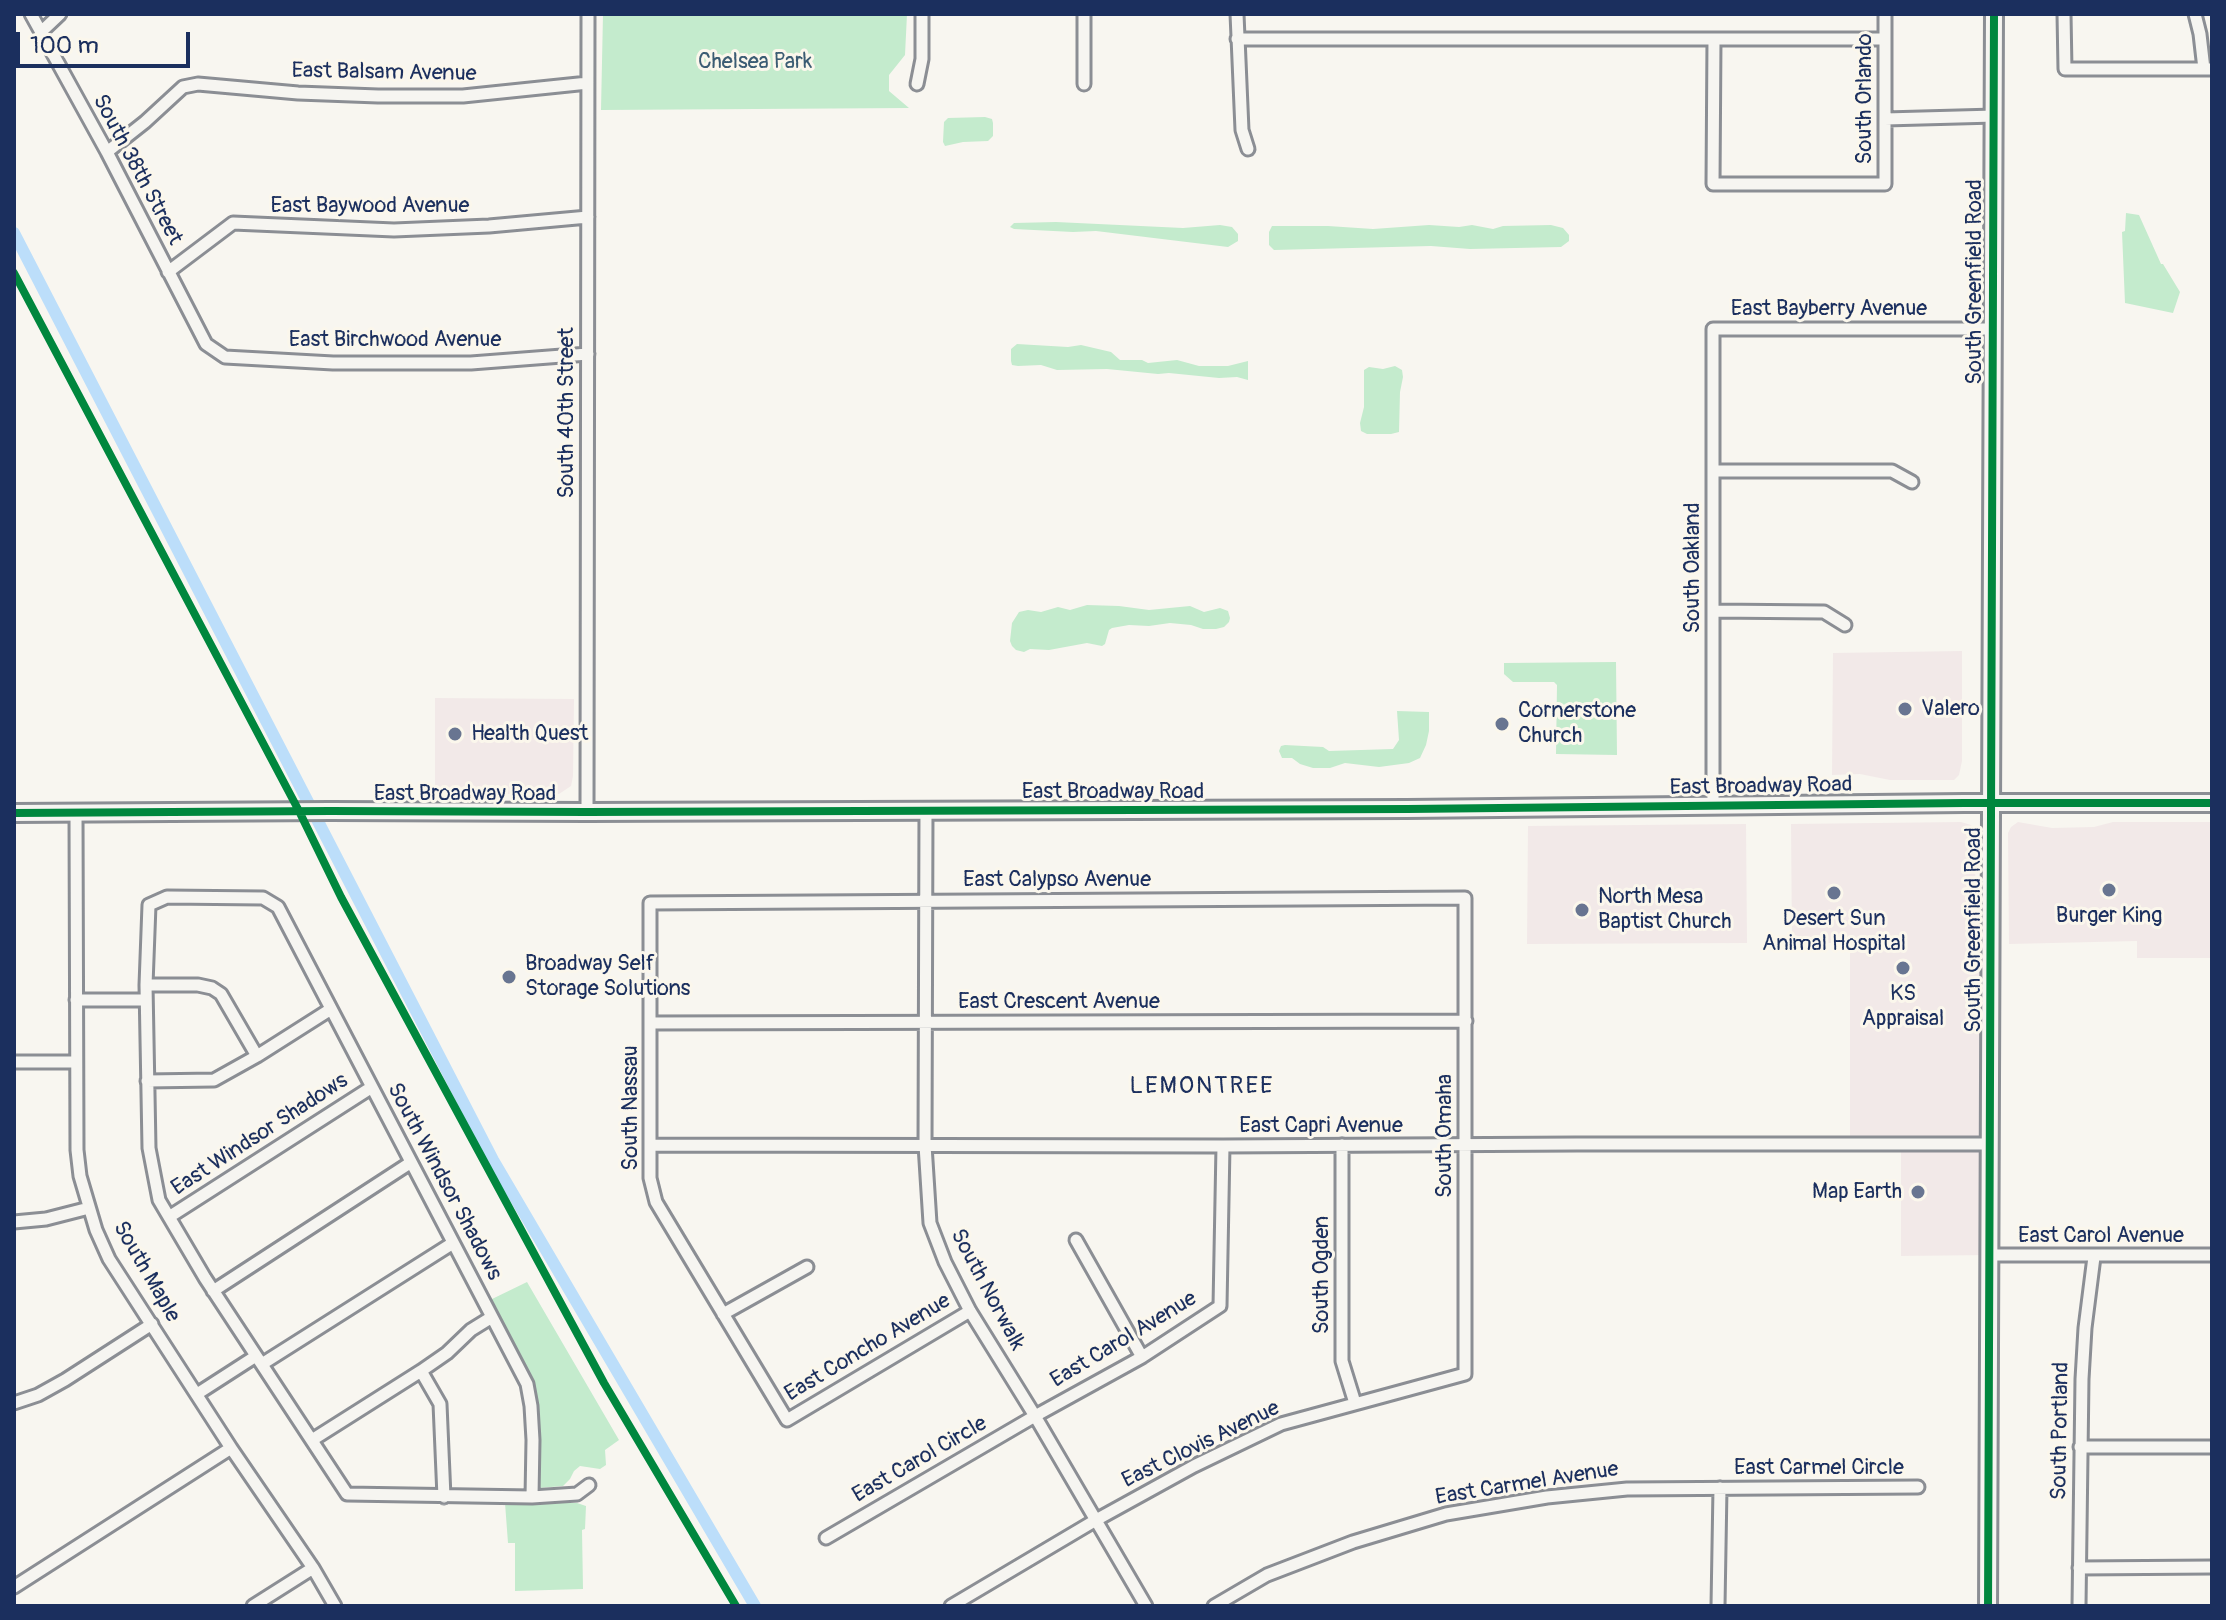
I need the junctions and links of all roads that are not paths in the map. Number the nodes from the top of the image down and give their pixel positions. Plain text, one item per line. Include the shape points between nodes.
1 (31, 14) edge
2 (60, 14) edge
3 (588, 14) edge
4 (922, 14) edge
5 (1084, 14) edge
6 (1237, 14) edge
7 (1885, 14) edge
8 (1994, 14) edge
9 (2064, 14) edge
10 (2195, 14) edge
11 (41, 32) junction
12 (1237, 39) junction
13 (1714, 39) junction
14 (1885, 39) junction
15 (2208, 69) edge
16 (588, 83) junction
17 (917, 84) dead end
18 (1084, 84) dead end
19 (1995, 116) junction
20 (1885, 119) junction
21 (1248, 149) dead end
22 (107, 152) junction
23 (588, 217) junction
24 (168, 272) junction
25 (1713, 329) joint
26 (1993, 329) junction
27 (206, 344) joint
28 (588, 354) junction
29 (1713, 471) junction
30 (1912, 482) dead end
31 (1713, 611) junction
32 (1845, 625) dead end
33 (1992, 803) junction
34 (2212, 803) edge
35 (1713, 806) junction
36 (926, 810) junction
37 (587, 812) junction
38 (14, 813) edge
39 (76, 813) junction
40 (1465, 898) joint
41 (926, 901) junction
42 (650, 903) joint
43 (146, 985) junction
44 (76, 1000) junction
45 (146, 1000) junction
46 (331, 1009) junction
47 (1466, 1021) junction
48 (651, 1023) junction
49 (925, 1023) junction
50 (257, 1056) junction
51 (14, 1062) edge
52 (76, 1062) junction
53 (147, 1081) junction
54 (372, 1087) junction
55 (1991, 1144) junction
56 (651, 1145) junction
57 (925, 1145) junction
58 (1342, 1145) junction
59 (1465, 1145) junction
60 (1223, 1146) junction
61 (410, 1163) junction
62 (89, 1208) junction
63 (169, 1217) junction
64 (14, 1222) edge
65 (1076, 1240) dead end
66 (453, 1243) junction
67 (1989, 1255) junction
68 (2212, 1255) edge
69 (2094, 1257) junction
70 (807, 1267) dead end
71 (213, 1291) junction
72 (970, 1311) junction
73 (723, 1314) junction
74 (492, 1317) junction
75 (152, 1324) junction
76 (1142, 1357) junction
77 (259, 1360) junction
78 (421, 1371) junction
79 (1465, 1374) joint
80 (197, 1394) junction
81 (14, 1403) edge
82 (1355, 1403) junction
83 (1035, 1416) junction
84 (787, 1420) joint
85 (312, 1440) junction
86 (2080, 1447) junction
87 (2212, 1447) edge
88 (231, 1448) junction
89 (589, 1485) dead end
90 (1918, 1487) dead end
91 (1720, 1488) junction
92 (444, 1497) junction
93 (532, 1497) junction
94 (1096, 1520) junction
95 (826, 1538) dead end
96 (2212, 1567) edge
97 (313, 1568) junction
98 (2079, 1568) junction
99 (14, 1587) edge
100 (253, 1606) edge
101 (335, 1606) edge
102 (951, 1606) edge
103 (1146, 1606) edge
104 (1214, 1606) edge
105 (1718, 1606) edge
106 (1988, 1606) edge
107 (2079, 1606) edge

1 - 11 street, South 38th Street
2 - 11 street
3 - 16 street, South 40th Street
4 - 17 street
5 - 18 street
6 - 12 street
7 - 14 street, South Orlando
8 - 19 main road, South Greenfield Road
9 - 15 street via 2065,69
10 - 15 street
11 - 22 street, South 38th Street
12 - 13 street
12 - 21 street via 1242,130
13 - 14 street
13 - 20 street, South Orlando via 1713,184 1885,184
14 - 20 street, South Orlando
16 - 22 street, East Balsam Avenue via 463,96 311,94 198,84 183,87
16 - 23 street, South 40th Street
19 - 20 street
19 - 26 main road, South Greenfield Road
22 - 24 street, South 38th Street
23 - 24 street, East Baywood Avenue via 394,230 233,223
23 - 28 street, South 40th Street
24 - 27 street, South 38th Street
25 - 26 street, East Bayberry Avenue
25 - 29 street, South Oakland
26 - 33 main road, South Greenfield Road
27 - 28 street, East Birchwood Avenue via 225,357 333,363 471,363
28 - 37 street, South 40th Street
29 - 30 street via 1892,471
29 - 31 street, South Oakland
31 - 32 street via 1824,612
31 - 35 street, South Oakland
33 - 34 main road, East Broadway Road
33 - 35 main road, East Broadway Road
33 - 55 main road, South Greenfield Road
35 - 36 main road, East Broadway Road
36 - 37 main road, East Broadway Road
36 - 41 street, South Norwalk
37 - 39 main road, East Broadway Road
38 - 39 main road, East Broadway Road
39 - 44 street, South Maple
40 - 41 street, East Calypso Avenue
40 - 47 street, South Omaha
41 - 42 street, East Calypso Avenue
41 - 49 street, South Norwalk
42 - 48 street, South Nassau
43 - 45 street
43 - 46 street, South Windsor Shadows via 149,905 167,897 263,898 278,907
43 - 50 street via 212,988 221,994
44 - 45 street
44 - 52 street, South Maple
45 - 53 street
46 - 50 street
46 - 54 street, South Windsor Shadows
47 - 49 street, East Crescent Avenue
47 - 59 street, South Omaha
48 - 49 street, East Crescent Avenue
48 - 56 street, South Nassau
49 - 57 street, South Norwalk
50 - 53 street via 214,1080
51 - 52 street
52 - 62 street, South Maple via 77,1150
53 - 63 street via 149,1148 159,1200
54 - 61 street, South Windsor Shadows
54 - 63 street, East Windsor Shadows
55 - 59 street, East Capri Avenue
55 - 67 main road, South Greenfield Road
56 - 57 street, East Capri Avenue
56 - 73 street, South Nassau via 656,1202
57 - 60 street, East Capri Avenue
57 - 72 street, South Norwalk via 930,1223
58 - 59 street, East Capri Avenue
58 - 60 street, East Capri Avenue
58 - 82 street, South Ogden via 1342,1361
59 - 79 street, South Omaha
60 - 76 street, East Carol Avenue via 1220,1306
61 - 66 street, South Windsor Shadows
61 - 71 street
62 - 64 street
62 - 75 street, South Maple via 109,1259
63 - 71 street
65 - 76 street
66 - 74 street, South Windsor Shadows
66 - 77 street
67 - 69 street, East Carol Avenue
67 - 106 main road, South Greenfield Road
68 - 69 street, East Carol Avenue
69 - 86 street, South Portland
70 - 73 street
71 - 77 street
72 - 83 street, South Norwalk
72 - 84 street, East Concho Avenue
73 - 84 street, South Nassau
74 - 78 street
74 - 93 street, South Windsor Shadows via 527,1384
75 - 80 street, South Maple
75 - 81 street via 65,1380
76 - 83 street, East Carol Avenue
77 - 80 street
77 - 85 street
78 - 85 street
78 - 92 street via 440,1404
79 - 82 street, East Clovis Avenue
80 - 88 street, South Maple
82 - 94 street, East Clovis Avenue via 1281,1424
83 - 94 street, South Norwalk
83 - 95 street, East Carol Circle
85 - 92 street via 347,1494
86 - 87 street
86 - 98 street, South Portland
88 - 97 street, South Maple
88 - 99 street
89 - 93 street via 577,1494
90 - 91 street, East Carmel Circle
91 - 104 street, East Carmel Avenue via 1627,1489 1446,1514 1267,1575
91 - 105 street
92 - 93 street
94 - 102 street, East Clovis Avenue
94 - 103 street, South Norwalk
96 - 98 street
97 - 100 street
97 - 101 street, South Maple
98 - 107 street, South Portland

